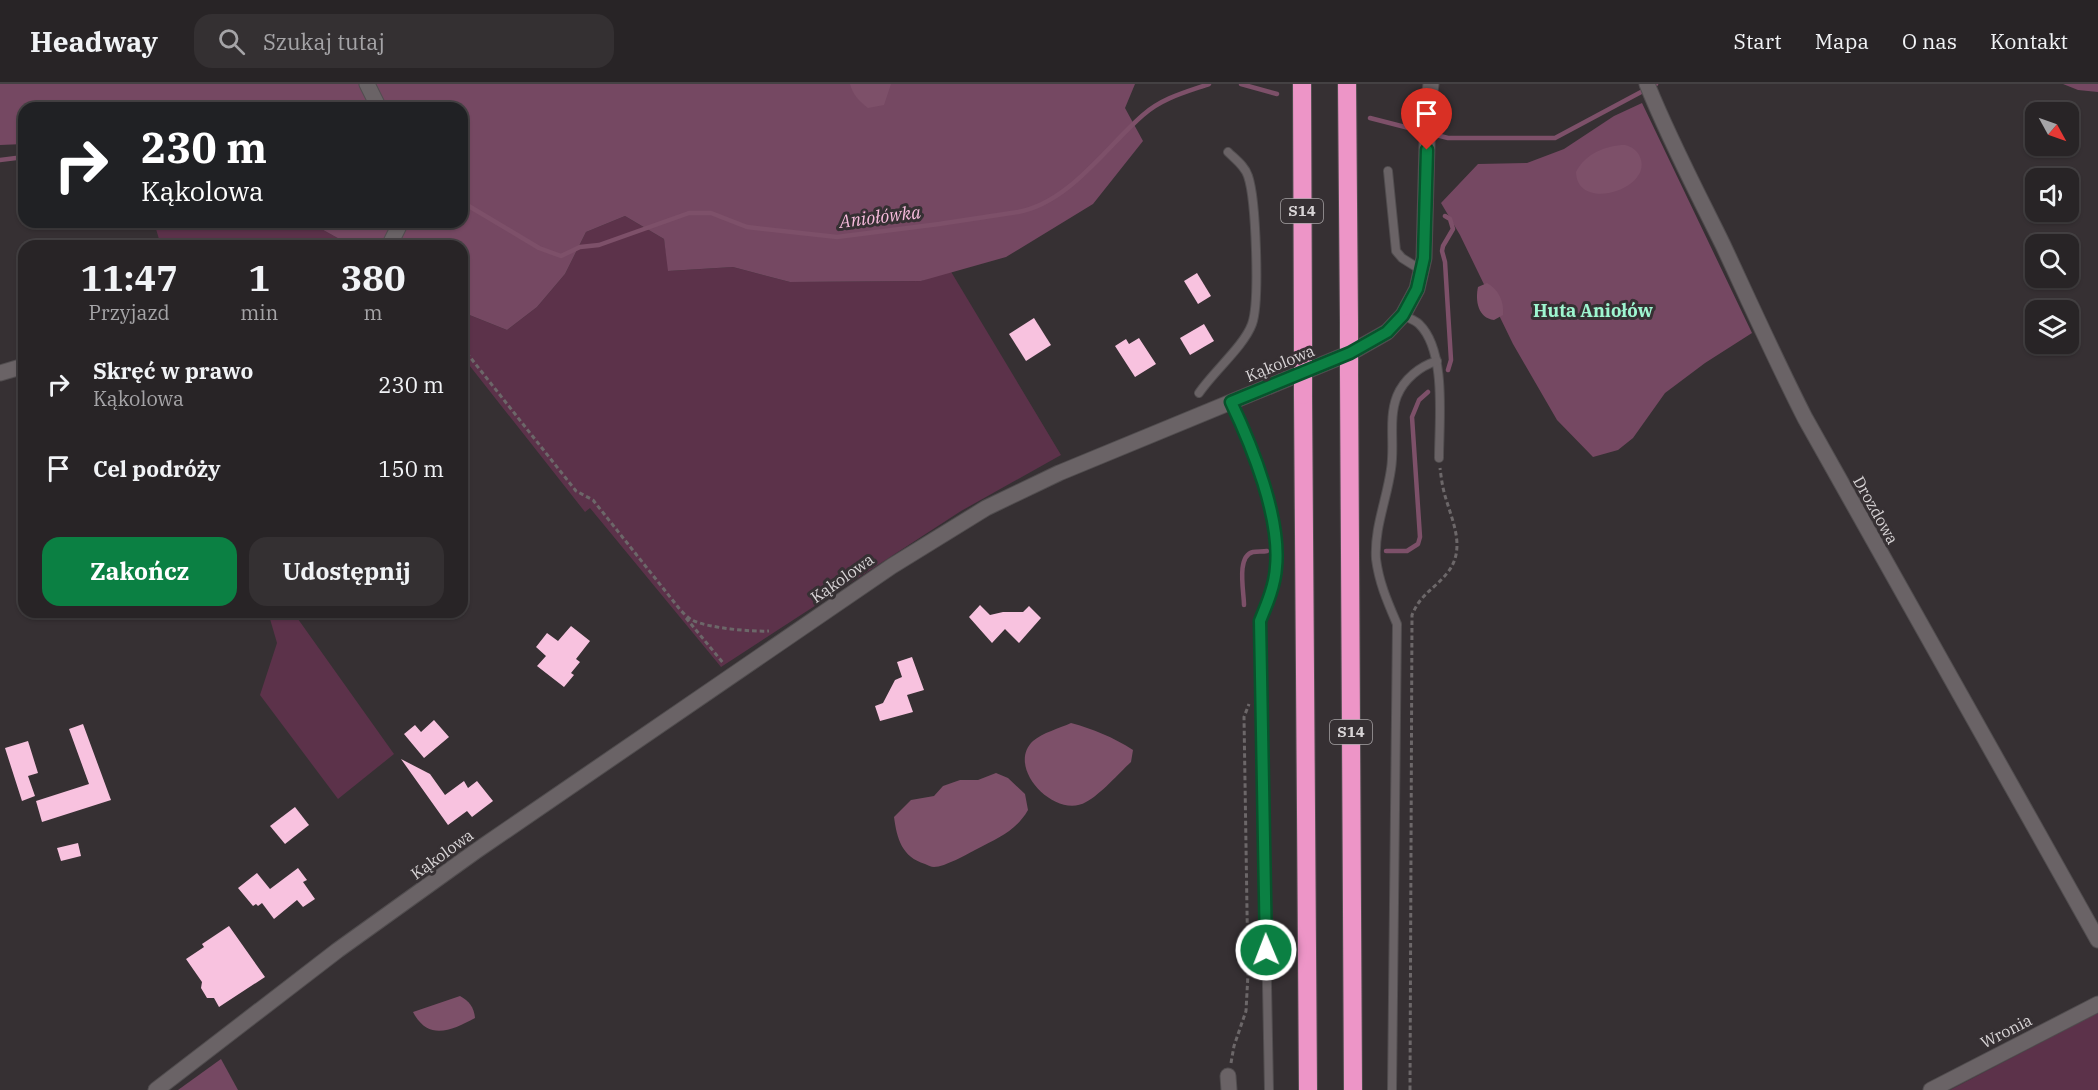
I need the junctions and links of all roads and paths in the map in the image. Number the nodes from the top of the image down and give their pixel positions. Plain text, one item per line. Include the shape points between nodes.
1 (367, 84) edge
2 (1302, 84) edge
3 (1347, 84) edge
4 (1431, 84) edge
5 (1648, 88) edge
6 (376, 102) edge
7 (1228, 152) dead end
8 (1389, 171) dead end
9 (1421, 270) junction
10 (1403, 315) junction
11 (468, 355) edge
12 (1437, 362) junction
13 (18, 368) edge
14 (0, 373) edge
15 (1199, 393) dead end
16 (1231, 402) junction
17 (1439, 458) joint
18 (678, 607) junction
19 (801, 628) junction
20 (733, 675) junction
21 (1261, 675) junction
22 (2098, 940) edge
23 (2098, 1004) edge
24 (1229, 1083) edge
25 (156, 1090) edge
26 (1269, 1090) edge
27 (1308, 1090) edge
28 (1353, 1090) edge
29 (1392, 1090) edge
30 (1410, 1090) edge
31 (1931, 1090) edge

1 - 6 street
2 - 27 highway, S14, bridge
3 - 28 highway, S14, bridge
4 - 9 street, Kąkolowa
5 - 22 street, Drozdowa via 1805,418
7 - 15 lane via 1249,177 1254,209 1256,306 1245,336
8 - 9 lane via 1396,251
9 - 10 street, Kąkolowa via 1417,289
10 - 12 lane via 1418,323 1429,337
10 - 16 street, Kąkolowa via 1387,332 1350,353
11 - 18 path via 576,491 593,500
12 - 17 lane
12 - 29 lane via 1424,365 1412,375 1397,396 1393,409 1392,468 1377,534 1376,558 1383,592 1397,624
13 - 14 street
16 - 19 street, Kąkolowa via 1059,472 986,508
16 - 21 lane via 1250,441 1275,540 1276,567 1260,621
17 - 30 path via 1458,544 1455,562 1418,600 1412,615
18 - 19 path via 690,619 713,626 749,631
18 - 20 path
19 - 20 street, Kąkolowa
20 - 25 street, Kąkolowa via 338,951
21 - 24 path via 1244,717 1248,974 1246,1011 1234,1046
21 - 26 lane
23 - 31 street, Wronia

